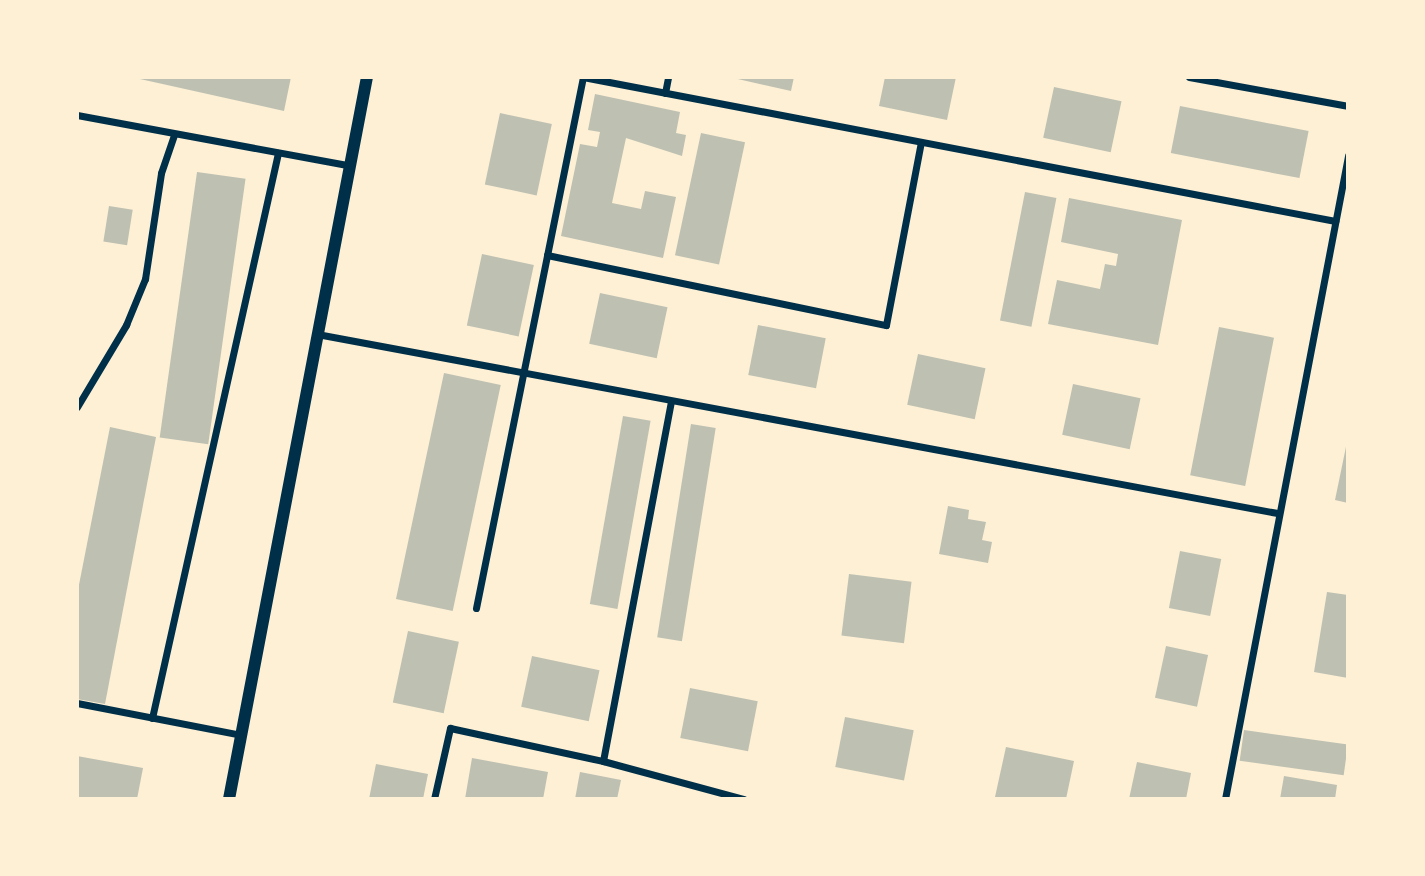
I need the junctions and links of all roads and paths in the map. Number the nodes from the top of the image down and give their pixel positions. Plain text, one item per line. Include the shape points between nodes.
1 (367, 77) edge
2 (668, 77) edge
3 (1189, 77) edge
4 (665, 93) junction
5 (1348, 106) edge
6 (77, 115) edge
7 (174, 135) junction
8 (920, 142) junction
9 (278, 153) junction
10 (1348, 156) edge
11 (348, 165) junction
12 (1335, 221) junction
13 (547, 255) junction
14 (317, 334) junction
15 (523, 376) junction
16 (671, 401) junction
17 (77, 407) edge
18 (1277, 513) junction
19 (476, 608) dead end
20 (77, 703) edge
21 (152, 718) junction
22 (241, 735) junction
23 (603, 761) junction
24 (229, 799) edge
25 (434, 799) edge
26 (744, 799) edge
27 (1225, 799) edge

1 - 11 street
2 - 4 street
3 - 5 street
4 - 8 street
4 - 13 street via 583,77
6 - 7 street
7 - 9 street
7 - 17 street via 161,173 145,279 126,325
8 - 12 street
8 - 13 street via 886,325
9 - 11 street
9 - 21 street
10 - 12 street
11 - 14 street
12 - 18 street
13 - 15 street
14 - 15 street
14 - 22 street
15 - 16 street
15 - 19 street
16 - 18 street
16 - 23 street
18 - 27 street
20 - 21 street
21 - 22 street
22 - 24 street
23 - 25 street via 450,728
23 - 26 street

